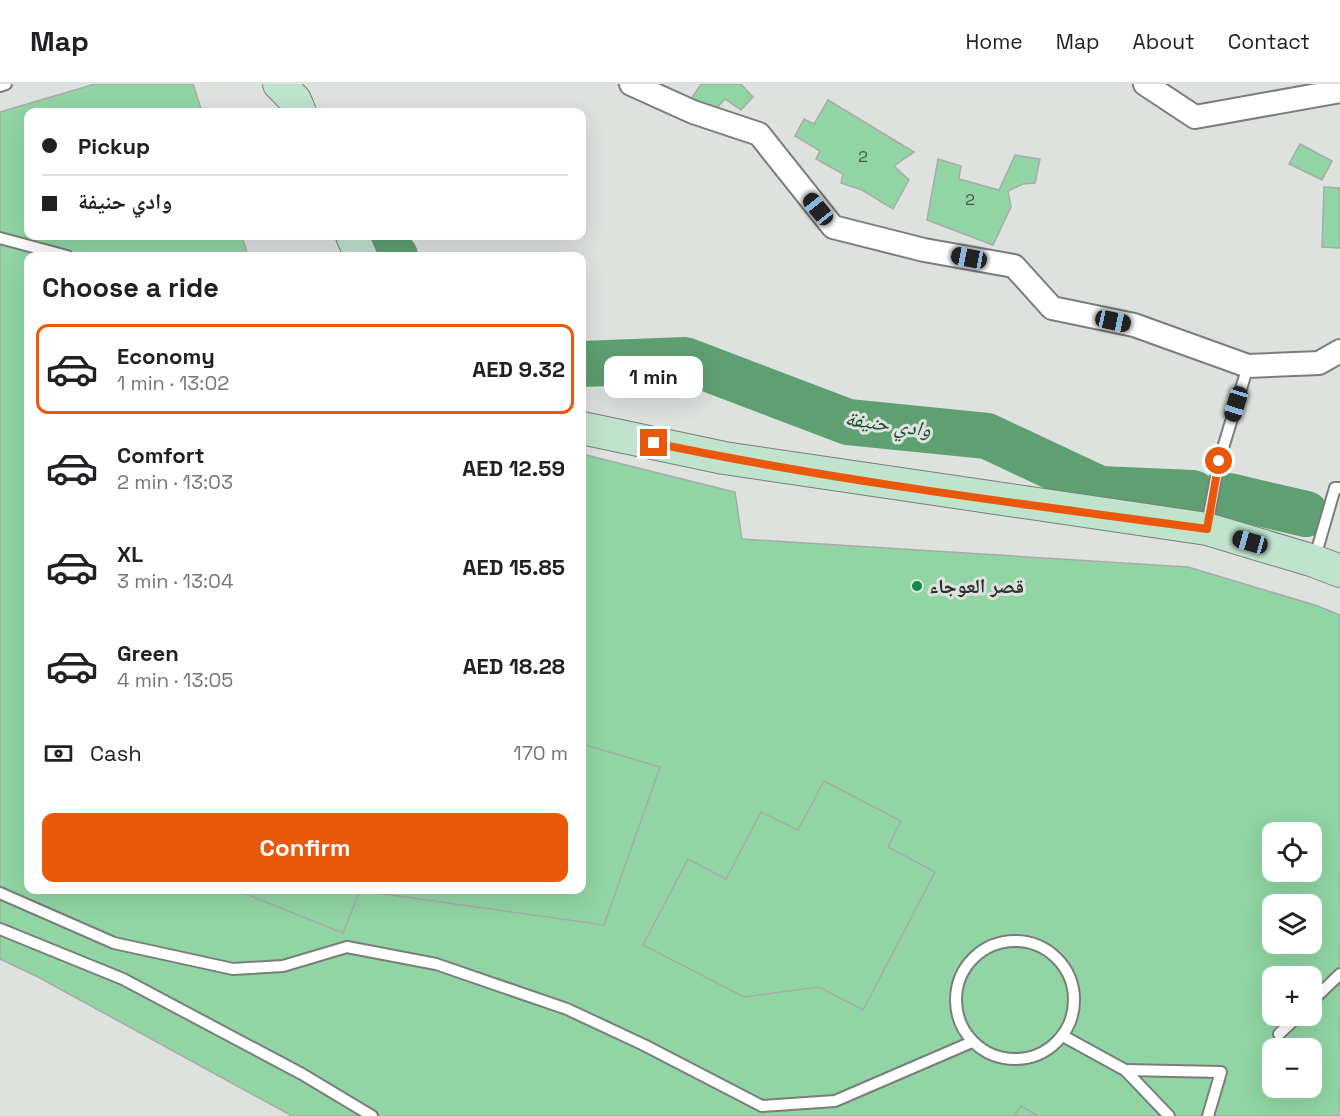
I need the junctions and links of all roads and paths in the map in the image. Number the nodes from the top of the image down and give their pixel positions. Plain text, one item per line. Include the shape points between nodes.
1 (6, 84) edge
2 (631, 84) edge
3 (1144, 84) edge
4 (0, 86) edge
5 (1340, 91) edge
6 (0, 238) edge
7 (52, 252) edge
8 (1340, 351) edge
9 (1248, 366) junction
10 (586, 429) edge
11 (1340, 488) edge
12 (1207, 529) junction
13 (1327, 566) edge
14 (0, 893) edge
15 (0, 929) edge
16 (1340, 974) edge
17 (1322, 991) edge
18 (1287, 1026) edge
19 (1279, 1034) dead end
20 (1063, 1036) junction
21 (972, 1042) junction
22 (1125, 1070) junction
23 (762, 1111) edge
24 (372, 1116) edge
25 (1169, 1116) edge
26 (1208, 1116) edge

1 - 4 lane
2 - 9 street via 693,112 759,134 833,227 1014,266 1052,308 1134,325
3 - 5 street via 1195,117
6 - 7 lane
8 - 9 street via 1319,363
9 - 12 lane via 1219,461
10 - 12 main road via 724,458
11 - 13 lane via 1335,488
12 - 13 main road
14 - 23 lane via 114,943 233,969 283,966 347,947 436,964 567,1009 644,1045
15 - 24 lane via 123,979 302,1074
16 - 17 lane
18 - 19 lane
20 - 21 lane via 1049,1050 1030,1058 1009,1059 989,1054
20 - 21 lane via 1072,1019 1075,999 1063,964 1049,951 1031,943 1011,941 976,955 957,988 961,1026
20 - 22 lane
21 - 23 lane via 835,1101
22 - 25 lane
22 - 26 lane via 1221,1072

